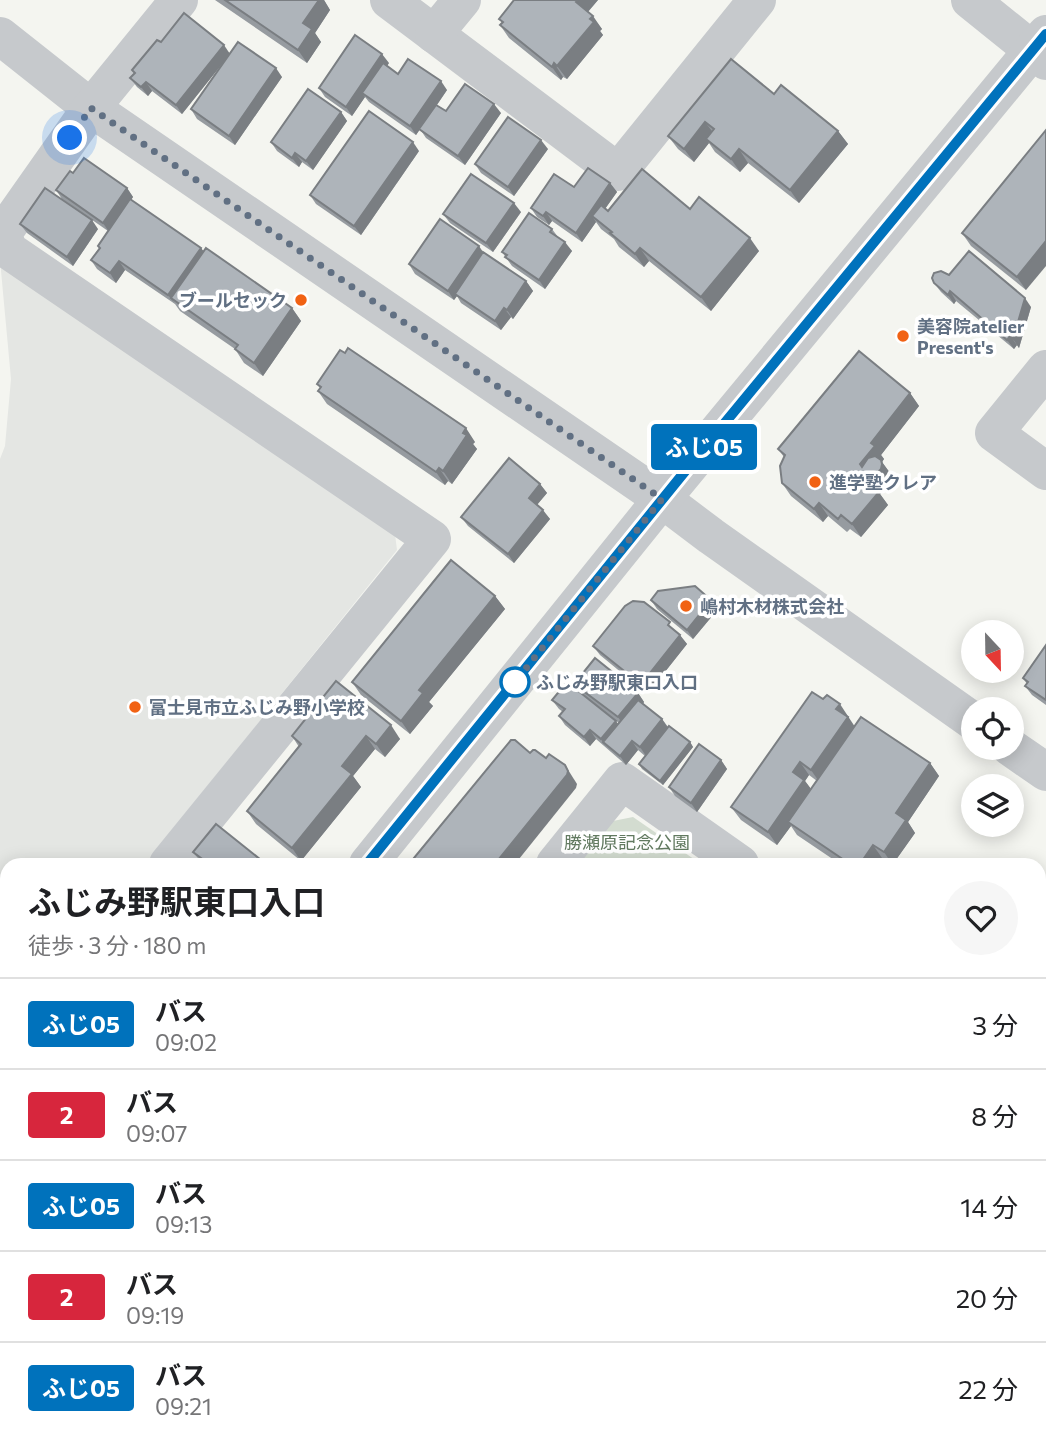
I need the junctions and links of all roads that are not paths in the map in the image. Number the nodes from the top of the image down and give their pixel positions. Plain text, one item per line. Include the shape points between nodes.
1 (179, 0) edge
2 (389, 0) edge
3 (462, 0) edge
4 (757, 0) edge
5 (970, 0) edge
6 (434, 34) junction
7 (1, 37) edge
8 (1042, 48) edge
9 (91, 108) junction
10 (1, 232) edge
11 (1046, 369) edge
12 (1046, 471) edge
13 (662, 499) junction
14 (961, 713) edge
15 (1024, 757) edge
16 (1046, 772) edge
17 (173, 858) edge
18 (373, 858) edge
19 (560, 858) edge
20 (731, 858) edge

1 - 9 street
2 - 6 street
3 - 6 street
4 - 6 street via 618,172
5 - 8 street
7 - 9 street
8 - 13 street
9 - 10 street
9 - 13 street
10 - 17 street via 8,250 432,539
11 - 12 street via 994,433
13 - 14 street
13 - 18 street
15 - 16 street
19 - 20 street via 622,781

